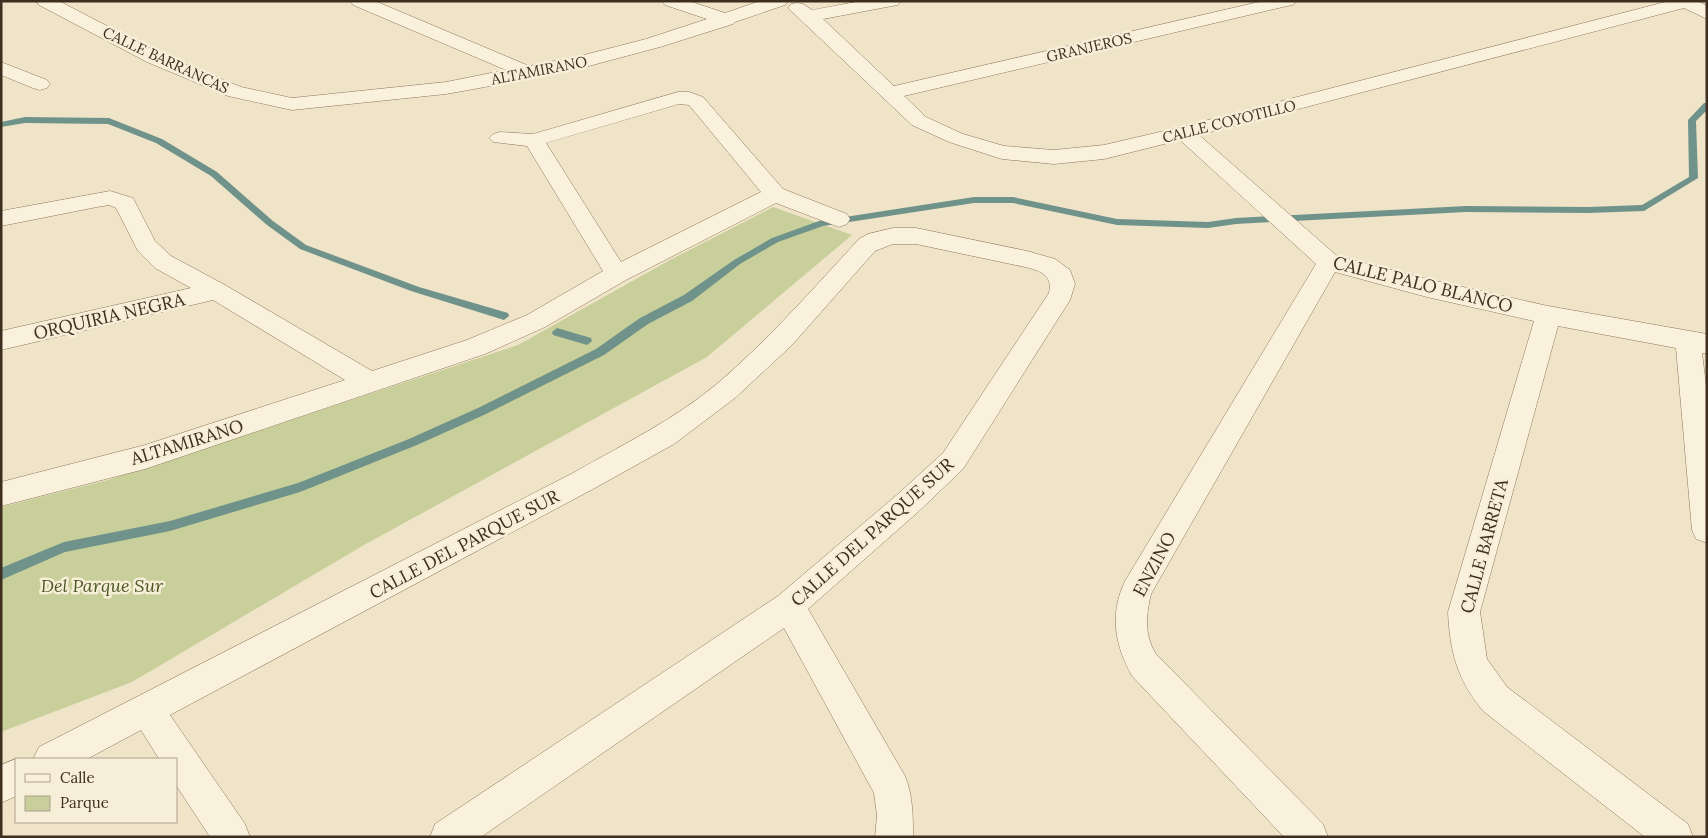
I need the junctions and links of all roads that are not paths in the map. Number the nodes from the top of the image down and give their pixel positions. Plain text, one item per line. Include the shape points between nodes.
1 (45, 1) edge
2 (359, 1) edge
3 (671, 1) edge
4 (779, 1) edge
5 (786, 1) edge
6 (1287, 1) edge
7 (886, 2) edge
8 (1686, 2) edge
9 (1707, 14) edge
10 (809, 16) junction
11 (727, 20) junction
12 (1, 68) edge
13 (529, 73) junction
14 (40, 84) dead end
15 (890, 93) junction
16 (293, 104) joint
17 (1184, 133) junction
18 (500, 138) dead end
19 (534, 140) junction
20 (775, 194) junction
21 (1, 219) edge
22 (839, 219) dead end
23 (1329, 262) junction
24 (617, 274) junction
25 (216, 291) junction
26 (1548, 315) junction
27 (1, 341) edge
28 (1698, 342) edge
29 (371, 383) junction
30 (1, 494) edge
31 (1707, 530) edge
32 (789, 606) junction
33 (147, 710) junction
34 (53, 758) edge
35 (15, 778) edge
36 (1, 785) edge
37 (232, 837) edge
38 (448, 837) edge
39 (894, 837) edge
40 (1310, 837) edge
41 (1675, 837) edge

1 - 16 street, CALLE BARRANCAS via 154,58 235,92
2 - 13 street
3 - 11 street
4 - 11 street, ALTAMIRANO
5 - 10 street, CALLE COYOTILLO
6 - 15 street, GRANJEROS
7 - 10 street
8 - 9 street
8 - 17 street, CALLE COYOTILLO
10 - 15 street, CALLE COYOTILLO
11 - 13 street, ALTAMIRANO via 653,43
12 - 14 street
13 - 16 street, ALTAMIRANO via 446,88
15 - 17 street, CALLE COYOTILLO via 919,120 942,133 1002,152 1027,156 1104,152
17 - 23 street, CALLE PALO BLANCO
18 - 19 street
19 - 20 street via 678,98 689,98 696,101
19 - 24 street
20 - 22 street
20 - 24 street, ALTAMIRANO
21 - 25 street via 97,200 118,200 125,203 146,245 163,262
23 - 26 street, CALLE PALO BLANCO
23 - 40 street, ENZINO via 1136,591 1131,611 1131,638 1144,665
24 - 29 street, ALTAMIRANO via 536,321 476,347
25 - 27 street, ORQUIRIA NEGRA
25 - 29 street
26 - 28 street, CALLE PALO BLANCO
26 - 41 street, CALLE BARRETA via 1464,612 1465,644 1473,670 1496,699
28 - 31 street
29 - 30 street, ALTAMIRANO via 145,457
32 - 33 street, CALLE DEL PARQUE SUR via 953,461 1062,294 1061,276 1055,270 1027,259 916,236 876,240 866,245 783,338 726,391 664,436
32 - 38 street, CALLE DEL PARQUE SUR
32 - 39 street via 892,789
33 - 34 street, CALLE DEL PARQUE SUR
33 - 37 street
35 - 36 street

